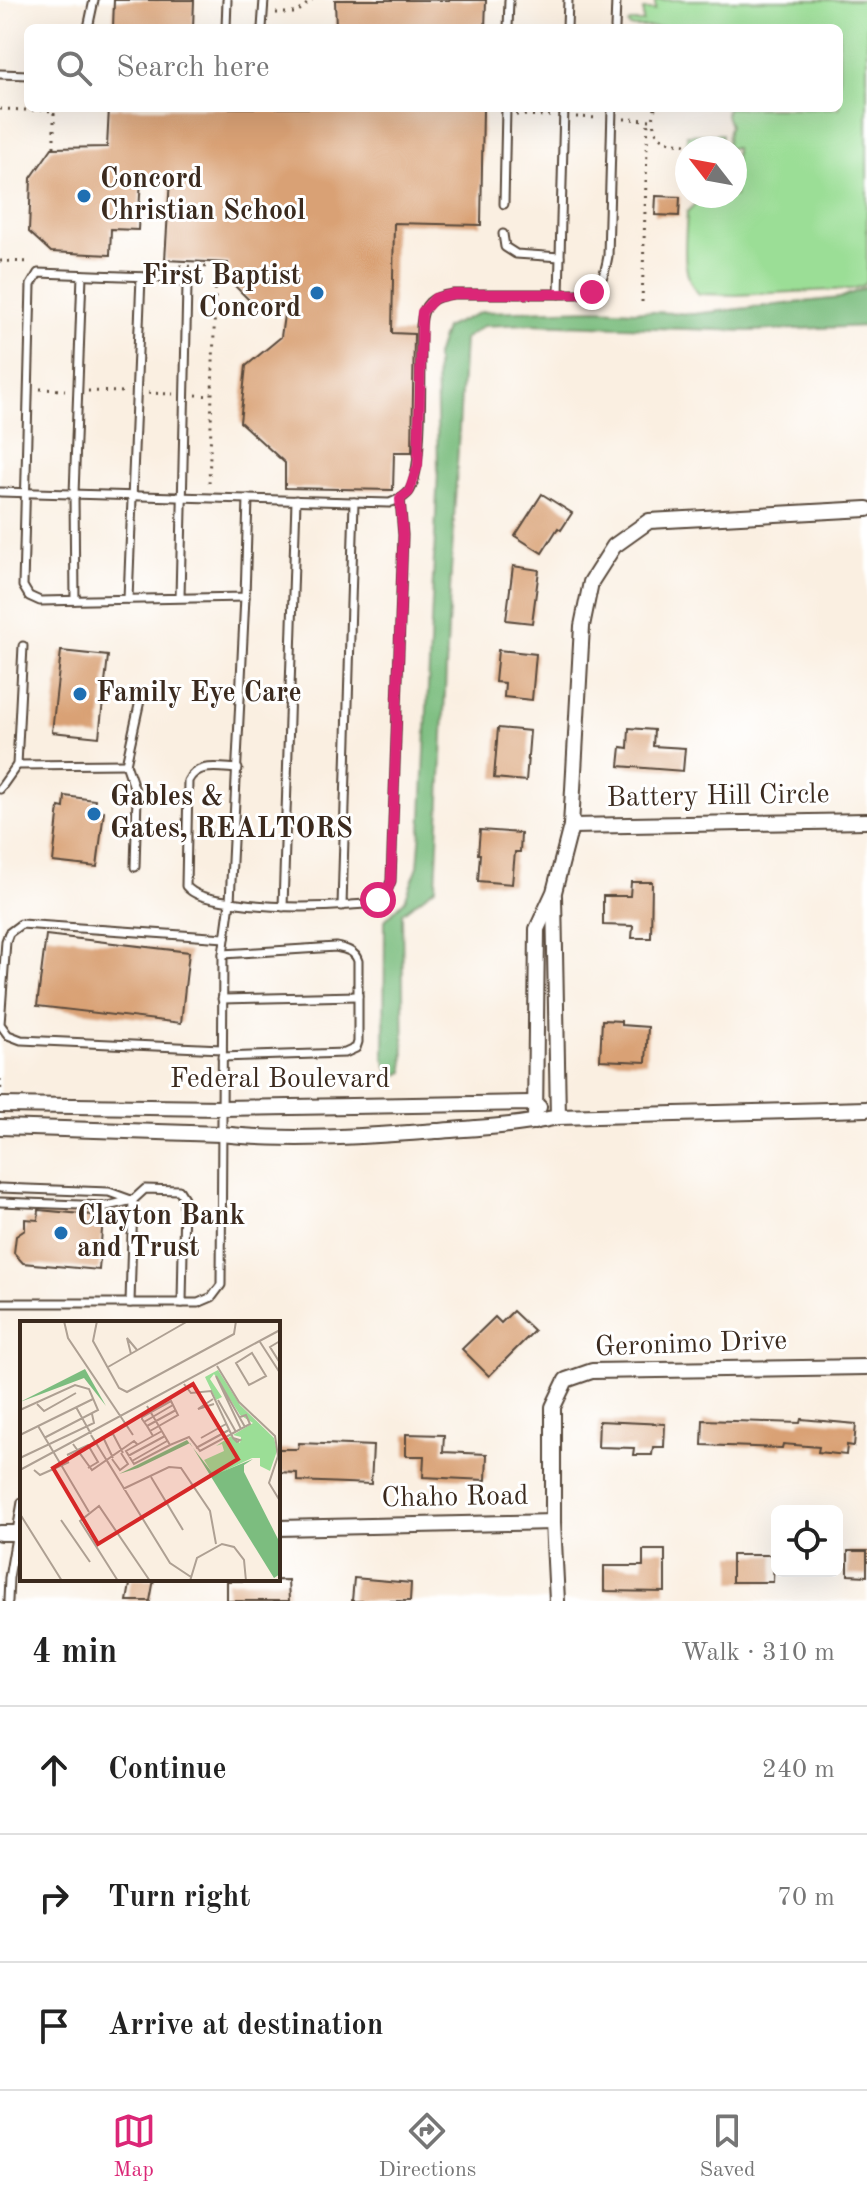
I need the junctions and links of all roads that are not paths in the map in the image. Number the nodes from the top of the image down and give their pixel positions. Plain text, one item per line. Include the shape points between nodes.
1 (94, 0) edge
2 (227, 0) edge
3 (264, 0) edge
4 (509, 0) edge
5 (568, 0) edge
6 (616, 0) edge
7 (89, 24) edge
8 (226, 24) edge
9 (262, 24) edge
10 (508, 24) edge
11 (567, 24) edge
12 (615, 24) edge
13 (0, 74) edge
14 (24, 75) edge
15 (506, 112) edge
16 (564, 112) edge
17 (612, 112) edge
18 (504, 204) dead end
19 (503, 234) dead end
20 (560, 257) junction
21 (82, 275) junction
22 (141, 277) junction
23 (559, 294) junction
24 (0, 492) edge
25 (26, 493) junction
26 (74, 494) junction
27 (131, 496) junction
28 (183, 497) junction
29 (248, 499) junction
30 (400, 499) junction
31 (296, 500) junction
32 (354, 502) junction
33 (867, 509) edge
34 (245, 597) junction
35 (180, 598) junction
36 (128, 599) junction
37 (75, 600) junction
38 (23, 646) dead end
39 (141, 696) dead end
40 (126, 764) junction
41 (17, 765) junction
42 (238, 769) junction
43 (0, 789) edge
44 (867, 821) edge
45 (571, 826) junction
46 (135, 867) dead end
47 (554, 892) junction
48 (230, 902) junction
49 (342, 906) junction
50 (283, 907) junction
51 (225, 938) junction
52 (223, 954) junction
53 (358, 996) junction
54 (222, 999) junction
55 (556, 1032) junction
56 (536, 1033) junction
57 (222, 1053) junction
58 (1, 1099) edge
59 (535, 1105) junction
60 (222, 1108) junction
61 (867, 1109) edge
62 (558, 1117) junction
63 (535, 1122) junction
64 (0, 1127) edge
65 (221, 1134) junction
66 (0, 1188) edge
67 (133, 1200) junction
68 (0, 1202) edge
69 (0, 1303) edge
70 (130, 1303) junction
71 (182, 1303) junction
72 (867, 1367) edge
73 (553, 1522) junction
74 (280, 1528) edge
75 (0, 1533) edge
76 (20, 1533) edge
77 (8, 1601) edge
78 (557, 1601) edge

1 - 7 lane
2 - 8 lane
3 - 9 lane
4 - 10 lane
5 - 11 lane
6 - 12 lane
13 - 14 lane
15 - 18 lane
16 - 20 lane
17 - 23 lane via 606,272 592,292
19 - 20 lane via 505,247 516,254
20 - 23 lane
21 - 22 lane
21 - 25 lane via 38,273 33,281
21 - 26 lane
22 - 27 lane
22 - 28 lane via 177,278 187,286
23 - 30 lane via 453,294 428,304 421,325 418,465 409,492
24 - 25 lane
25 - 26 lane
25 - 37 lane via 25,592 40,601
26 - 27 lane
26 - 37 lane
27 - 28 lane
27 - 36 lane
28 - 29 lane
28 - 35 lane
29 - 31 lane
29 - 34 lane
30 - 32 lane
30 - 49 lane via 391,881 378,900
31 - 32 lane
31 - 50 lane
32 - 49 lane
33 - 45 street via 649,521 614,546 591,582 582,626
34 - 35 lane
34 - 42 lane
35 - 36 lane
36 - 37 lane
38 - 41 lane
39 - 40 lane
40 - 41 lane
40 - 46 lane via 137,796
41 - 43 lane
42 - 48 lane
42 - 48 lane via 200,768 188,781 186,886 201,896
44 - 45 street, Battery Hill Circle
45 - 47 street
47 - 55 street
47 - 56 street via 537,929
48 - 50 lane
48 - 51 lane
49 - 50 lane
51 - 52 lane
51 - 57 lane via 21,924 6,941 0,1024 21,1040
52 - 53 lane via 345,949 358,961
52 - 54 lane
53 - 54 lane
53 - 57 lane via 358,1042 351,1051
54 - 57 lane
55 - 56 street
55 - 62 street
56 - 59 street
57 - 60 lane
58 - 60 street, Federal Boulevard
59 - 60 street, Federal Boulevard
59 - 62 street, Federal Boulevard
59 - 63 street
60 - 65 lane
61 - 62 street, Federal Boulevard
62 - 63 street, Federal Boulevard
63 - 65 street, Federal Boulevard via 386,1135
64 - 65 street, Federal Boulevard
65 - 71 lane via 221,1285 212,1297
66 - 67 lane via 109,1192
67 - 68 lane via 107,1206
67 - 70 lane
67 - 71 lane via 145,1189 174,1189 184,1198
69 - 70 lane
70 - 71 lane
72 - 73 street, Geronimo Drive via 592,1371 566,1380 553,1407
73 - 74 street, Chaho Road
73 - 78 street, Chaho Road
75 - 76 street
76 - 77 lane

